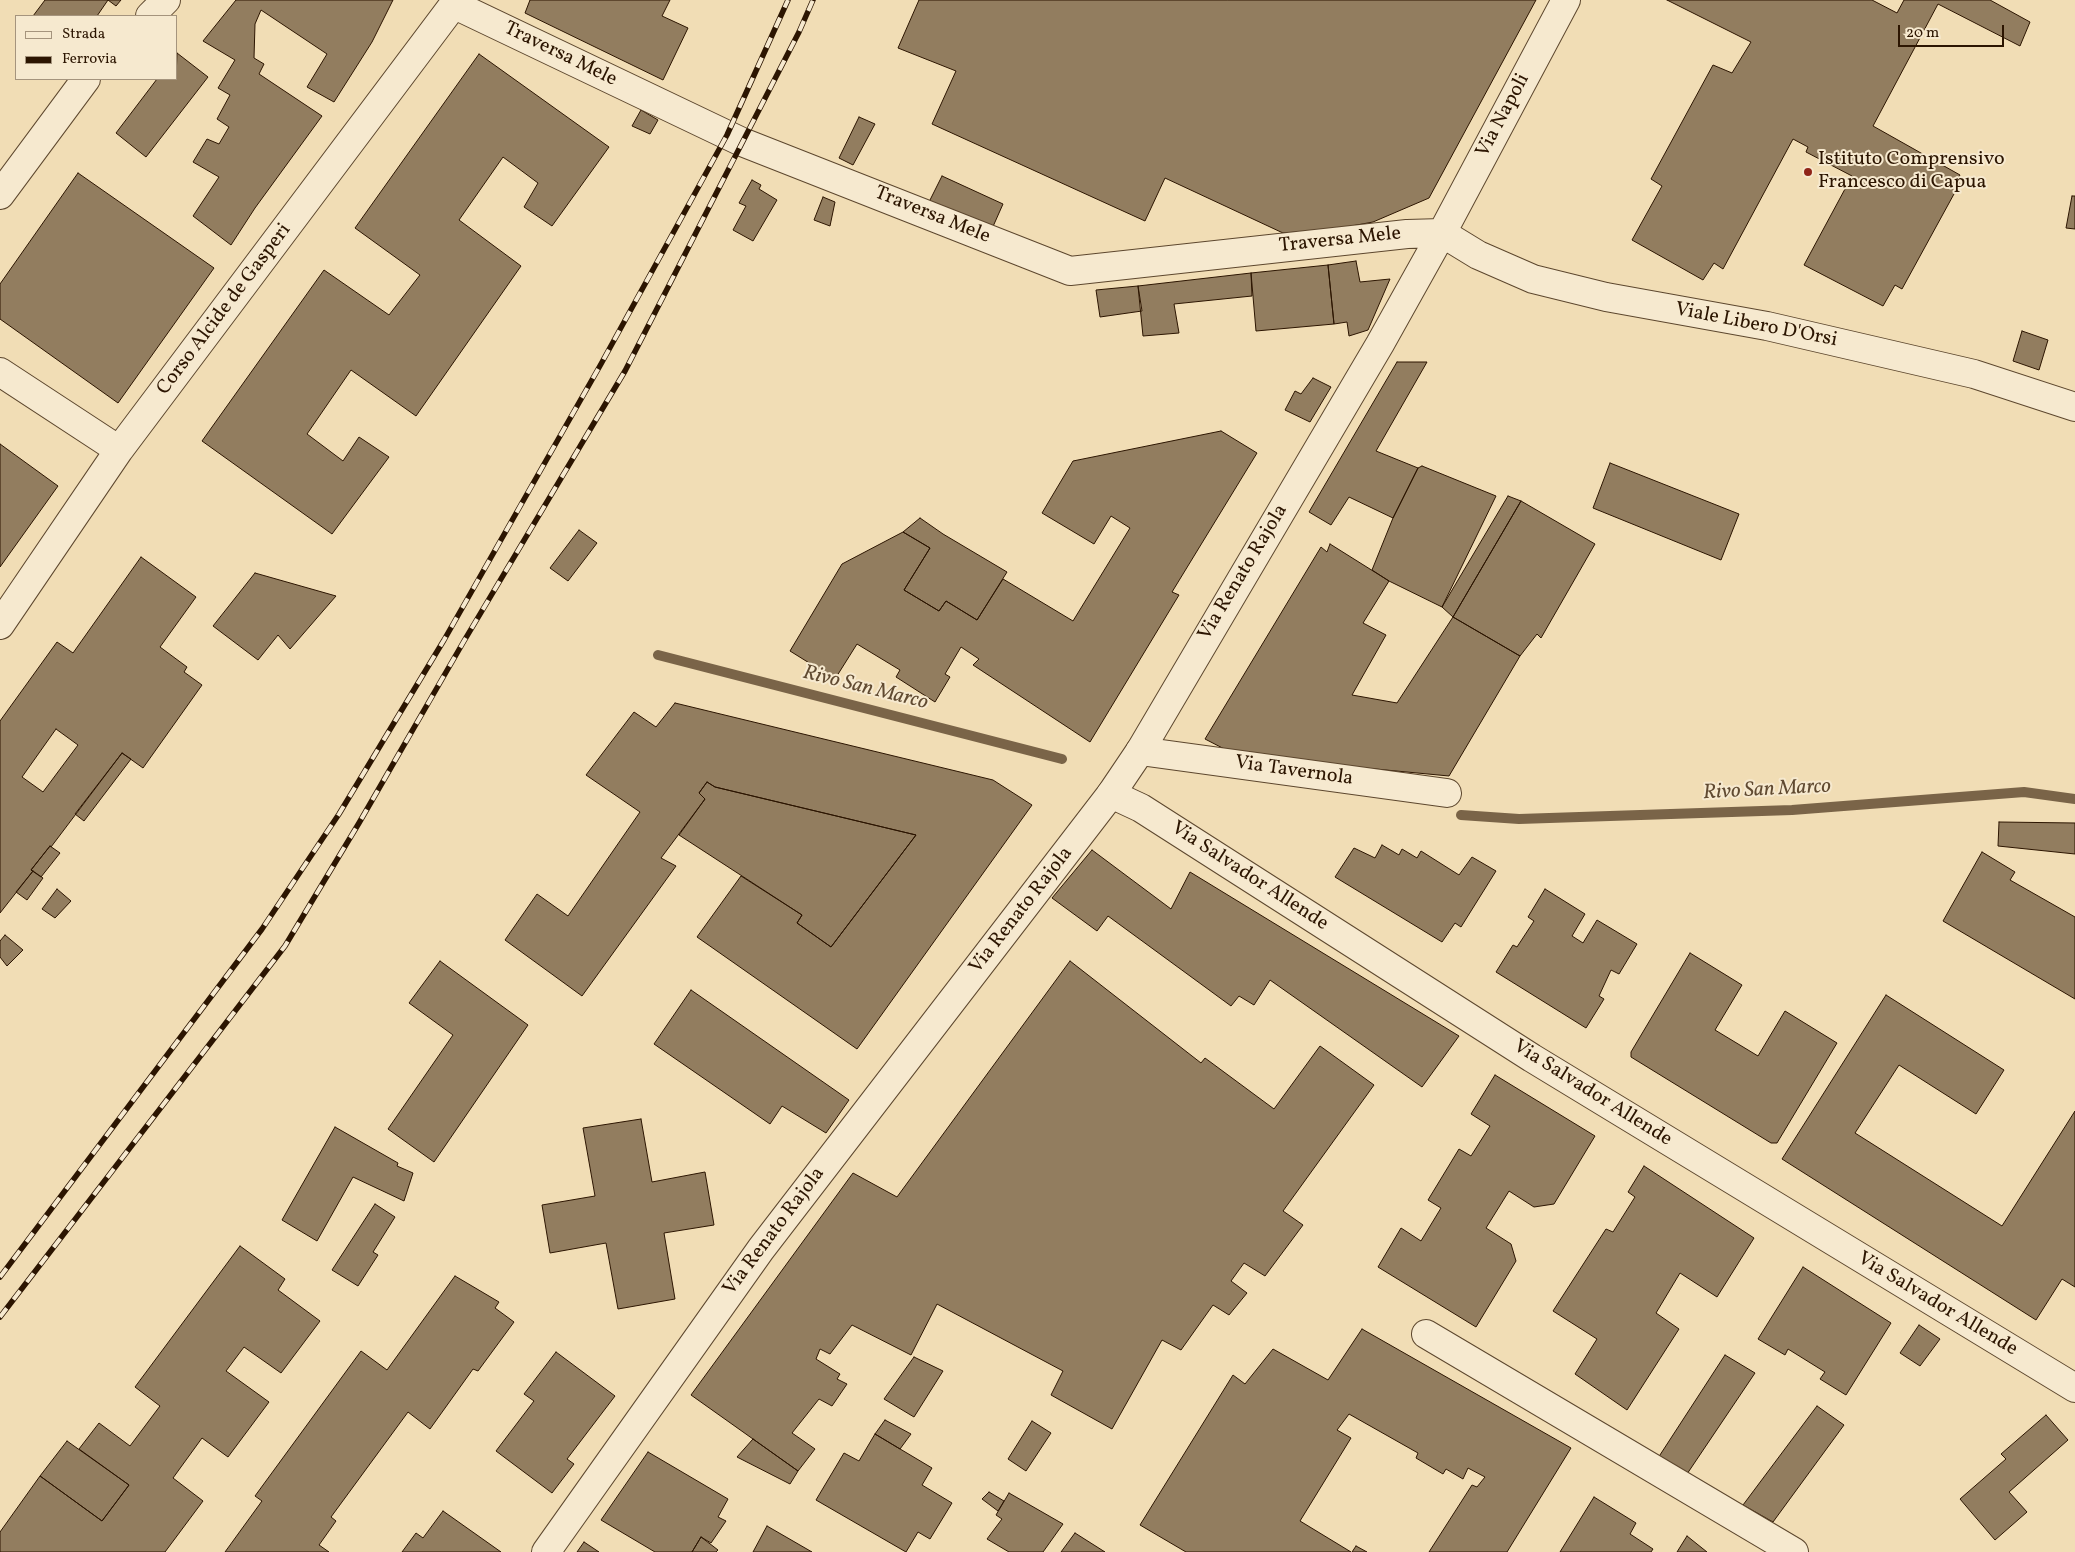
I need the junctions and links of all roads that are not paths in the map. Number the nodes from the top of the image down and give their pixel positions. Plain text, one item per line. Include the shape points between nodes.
1 (166, 0) edge
2 (1566, 0) edge
3 (456, 2) edge
4 (151, 15) edge
5 (85, 80) edge
6 (0, 195) edge
7 (1442, 233) junction
8 (0, 372) edge
9 (2075, 407) edge
10 (119, 450) junction
11 (0, 625) edge
12 (1140, 751) junction
13 (1448, 793) dead end
14 (1111, 794) junction
15 (1426, 1334) dead end
16 (2075, 1388) edge
17 (546, 1552) edge
18 (1794, 1552) edge

1 - 4 street
2 - 7 street, Via Napoli
3 - 7 street, Traversa Mele via 742,142 1070,271 1407,234
3 - 10 street, Corso Alcide de Gasperi
5 - 6 street
7 - 9 street, Viale Libero D'Orsi via 1478,255 1533,279 1606,297 1767,326 1974,374
7 - 12 street, Via Renato Rajola
8 - 10 street
10 - 11 street, Corso Alcide de Gasperi
12 - 13 street, Via Tavernola
12 - 14 street, Via Renato Rajola
14 - 16 street, Via Salvador Allende via 1141,808 1532,1058
14 - 17 street, Via Renato Rajola via 761,1249
15 - 18 street

